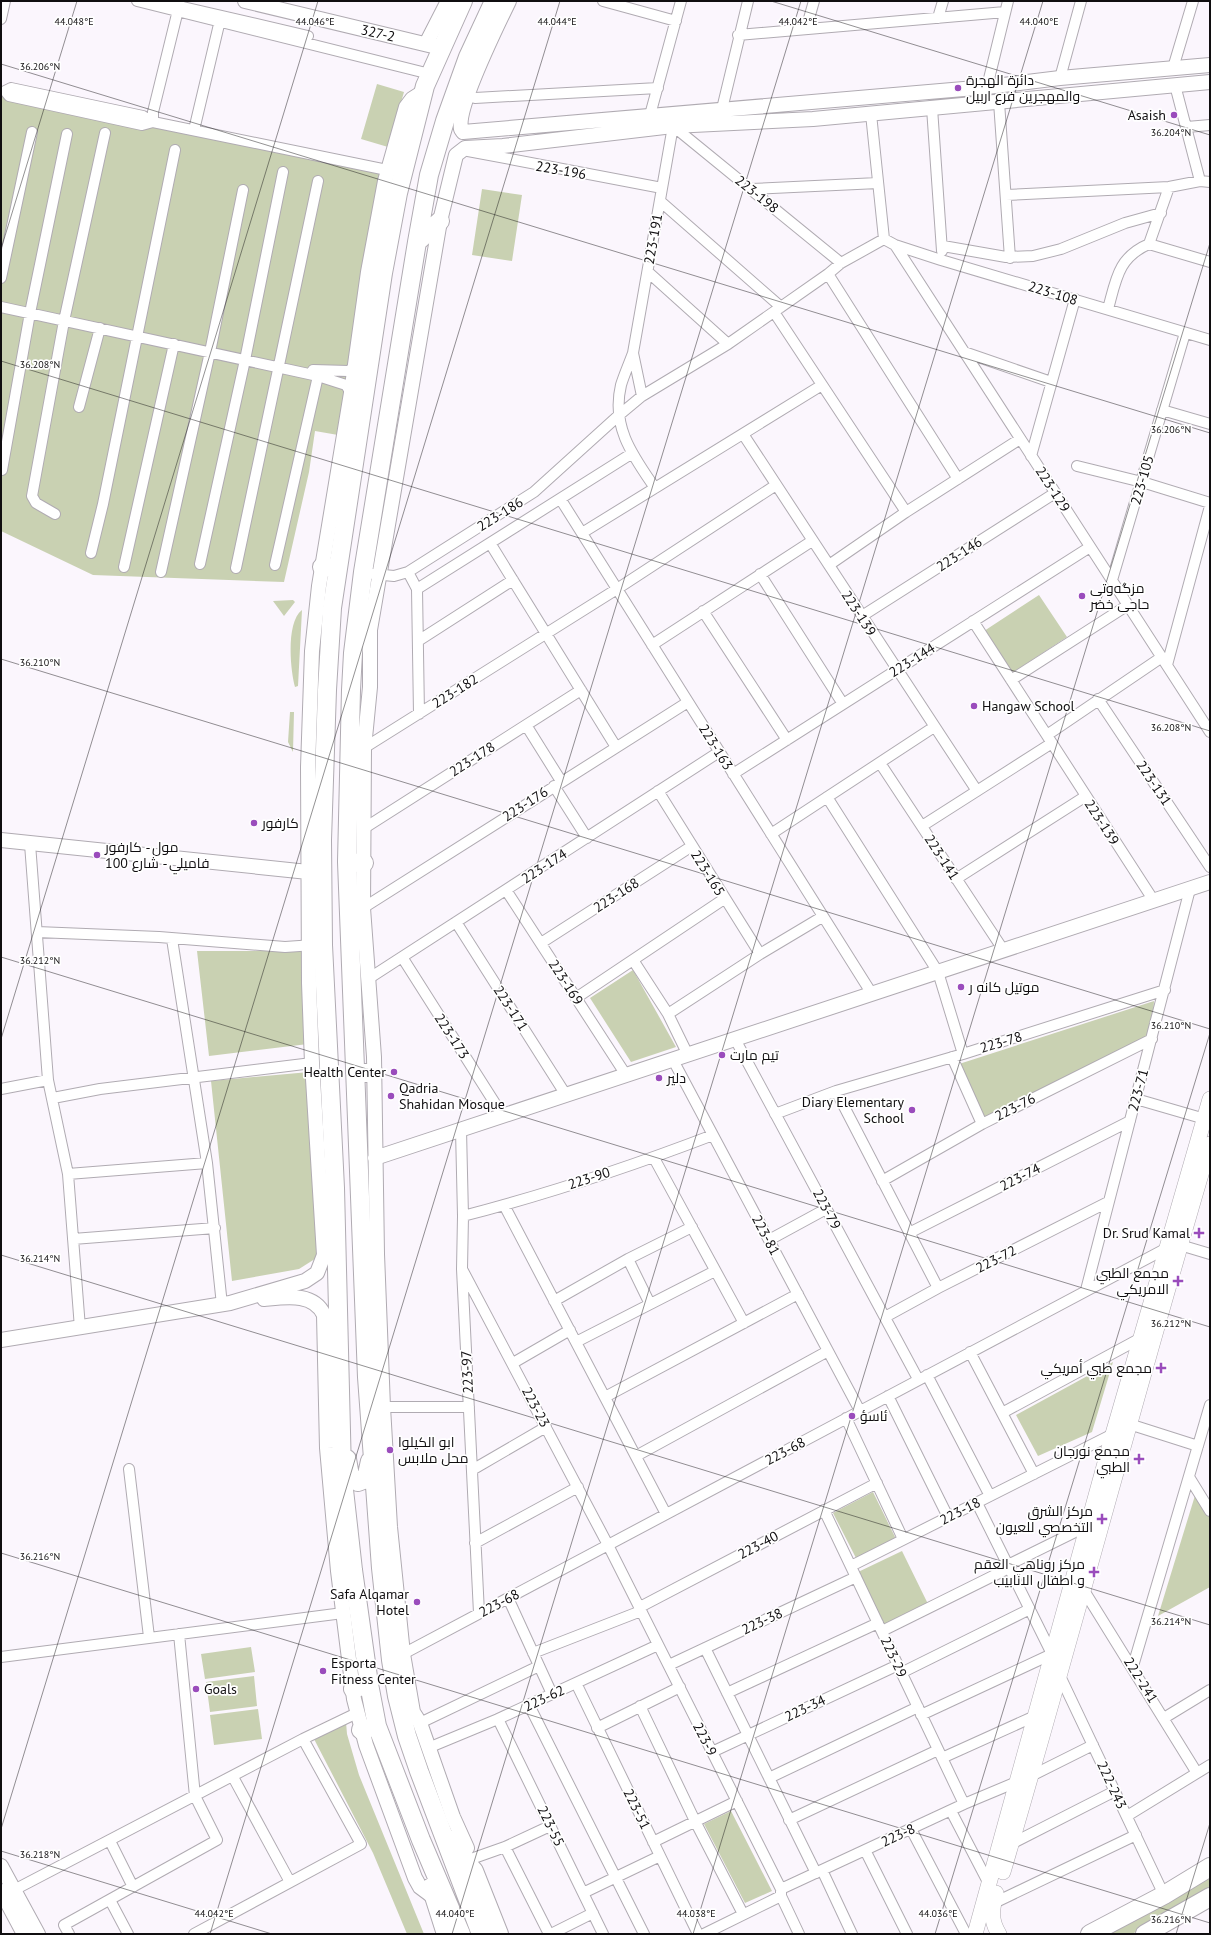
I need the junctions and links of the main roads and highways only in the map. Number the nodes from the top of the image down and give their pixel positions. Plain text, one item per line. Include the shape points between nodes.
1 (463, 1) edge
2 (494, 1) edge
3 (440, 221) road end
4 (417, 242) junction
5 (376, 327) junction
6 (397, 373) junction
7 (364, 406) junction
8 (382, 462) junction
9 (355, 1073) junction
10 (374, 1073) road end
11 (1210, 1099) edge
12 (1210, 1144) edge
13 (1173, 1246) junction
14 (1155, 1311) junction
15 (340, 1417) junction
16 (371, 1430) junction
17 (347, 1566) junction
18 (381, 1568) junction
19 (1058, 1656) junction
20 (429, 1775) junction
21 (421, 1840) junction
22 (1210, 1867) edge
23 (1210, 1897) edge
24 (446, 1934) edge
25 (461, 1934) edge
26 (481, 1934) edge
27 (499, 1934) edge
28 (975, 1934) edge
29 (999, 1934) edge
30 (1090, 1934) edge
31 (1145, 1934) edge

1 - 5 highway via 434,46 431,71 423,92 376,273
2 - 4 highway via 468,57 461,93 445,120 429,176
3 - 4 highway
4 - 6 highway
5 - 6 highway via 379,373 387,377
5 - 7 highway
6 - 8 highway
7 - 8 highway via 373,402 381,406
7 - 15 highway via 324,607 327,690 315,840 318,1019 332,1324
8 - 9 highway via 370,574 351,690 355,862
9 - 10 highway
9 - 16 highway via 371,1279
11 - 13 main road
12 - 13 main road
13 - 14 main road
14 - 19 main road via 1129,1424 1082,1589
14 - 19 main road via 1140,1338 1087,1526
15 - 16 highway via 350,1474 356,1481 364,1480 368,1474
15 - 17 highway
16 - 18 highway
17 - 18 highway via 353,1519 357,1514 364,1513 370,1523
17 - 21 highway via 361,1687 369,1728
18 - 20 highway via 396,1696
19 - 28 main road via 1035,1716
19 - 29 main road via 1060,1676 994,1903 993,1925
20 - 26 highway
20 - 27 highway via 463,1855 473,1865
21 - 24 highway via 432,1896
21 - 25 highway
22 - 30 highway
23 - 31 highway

